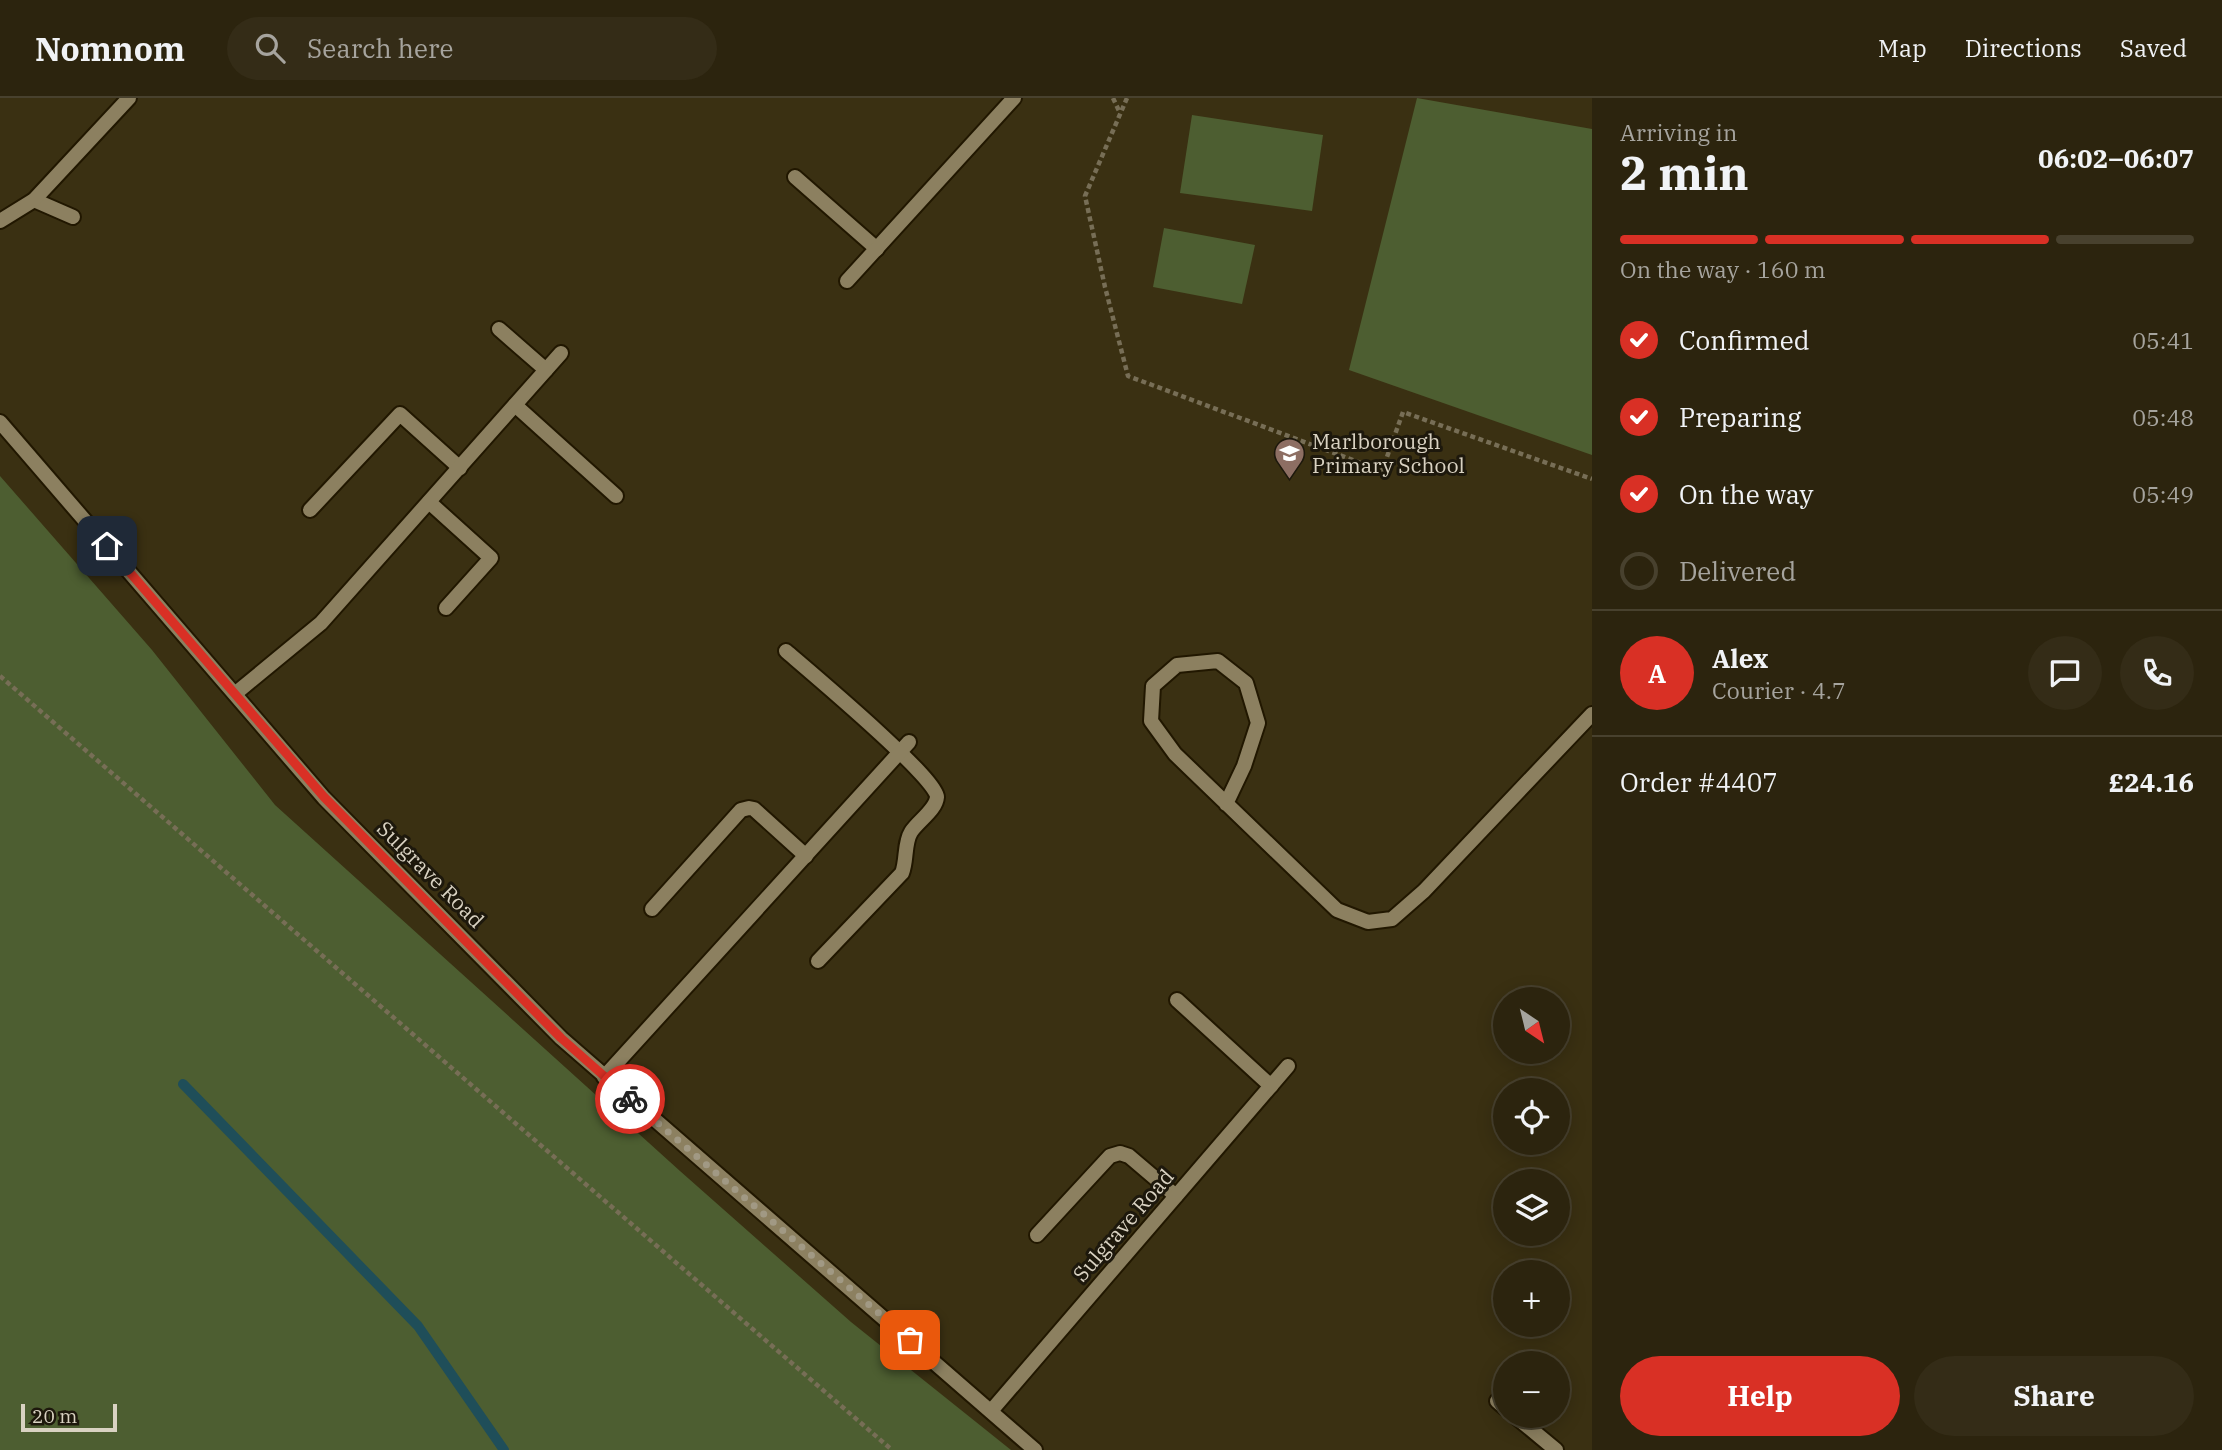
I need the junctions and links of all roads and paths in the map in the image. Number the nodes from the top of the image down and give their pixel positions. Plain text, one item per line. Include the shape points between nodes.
1 (129, 98) edge
2 (1014, 98) edge
3 (1113, 98) edge
4 (1127, 98) edge
5 (1120, 114) junction
6 (795, 177) dead end
7 (34, 200) junction
8 (73, 217) dead end
9 (0, 222) edge
10 (877, 249) junction
11 (848, 281) dead end
12 (499, 329) dead end
13 (561, 353) dead end
14 (546, 370) junction
15 (514, 405) junction
16 (0, 422) edge
17 (460, 467) junction
18 (1592, 479) edge
19 (616, 496) dead end
20 (429, 502) junction
21 (310, 510) dead end
22 (446, 608) dead end
23 (786, 651) dead end
24 (0, 676) edge
25 (236, 693) junction
26 (1592, 714) edge
27 (904, 747) junction
28 (1226, 804) junction
29 (806, 856) junction
30 (652, 909) dead end
31 (818, 961) dead end
32 (1177, 1000) dead end
33 (1288, 1066) dead end
34 (604, 1077) junction
35 (1271, 1086) junction
36 (1176, 1196) junction
37 (1037, 1236) dead end
38 (991, 1411) junction
39 (1529, 1428) edge
40 (892, 1450) edge
41 (1035, 1450) edge
42 (1556, 1450) edge

1 - 7 street
2 - 10 street
3 - 5 path
4 - 5 path
5 - 18 path via 1085,196 1128,376 1382,471 1403,411
6 - 10 street
7 - 8 street
7 - 9 street
10 - 11 street
12 - 14 street
13 - 14 street
14 - 15 street
15 - 17 street
15 - 19 street
16 - 25 street, Sulgrave Road
17 - 20 street
17 - 21 street via 400,414
20 - 22 street via 491,558
20 - 25 street via 321,623
23 - 27 street
24 - 40 path
25 - 34 street, Sulgrave Road via 324,797
26 - 28 street via 1392,919 1368,922 1337,910
27 - 29 street
27 - 31 street via 933,785 936,803 909,834 902,873
28 - 28 street via 1175,754 1151,720 1153,686 1177,665 1218,661 1246,683 1258,723
29 - 30 street via 754,809 741,810
29 - 34 street
32 - 35 street
33 - 35 street, Sulgrave Road
34 - 38 street, Sulgrave Road
35 - 36 street, Sulgrave Road
36 - 37 street via 1120,1153 1110,1156
36 - 38 street, Sulgrave Road
38 - 41 street, Sulgrave Road
39 - 42 street

